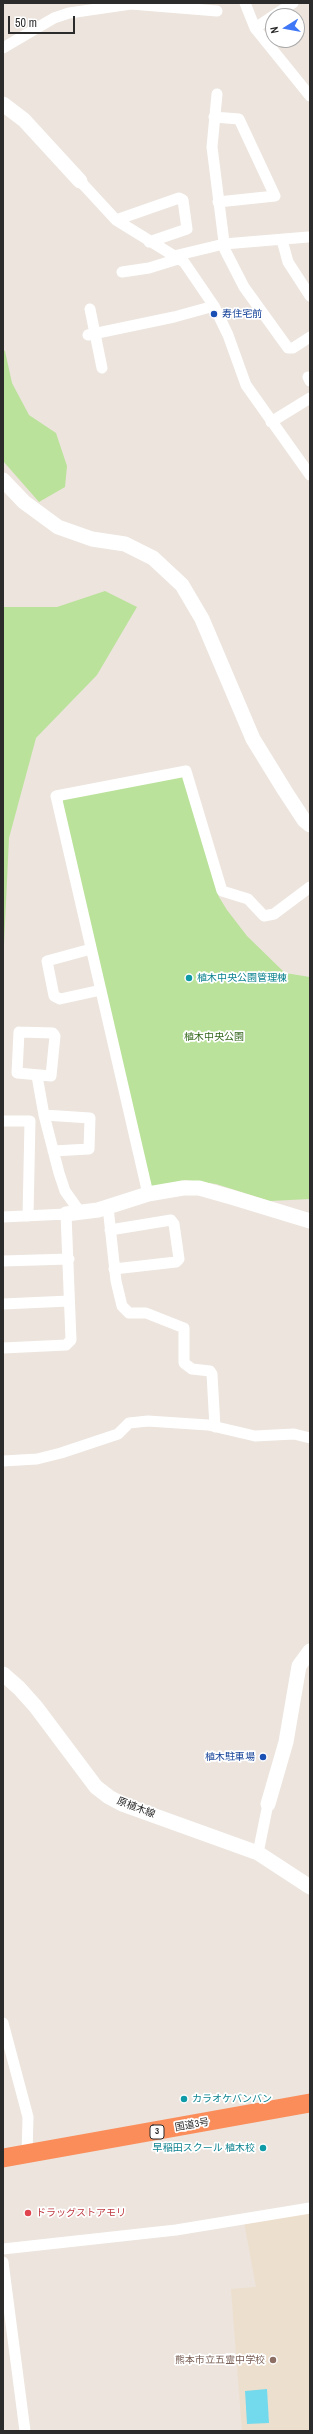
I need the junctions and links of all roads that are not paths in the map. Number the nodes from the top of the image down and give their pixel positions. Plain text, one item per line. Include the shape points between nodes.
1 (245, 3) edge
2 (147, 5) edge
3 (217, 11) dead end
4 (265, 22) edge
5 (256, 28) junction
6 (3, 48) edge
7 (217, 94) dead end
8 (310, 96) edge
9 (3, 104) edge
10 (214, 117) junction
11 (80, 181) joint
12 (218, 202) junction
13 (116, 220) junction
14 (308, 236) dead end
15 (282, 240) junction
16 (149, 242) junction
17 (224, 244) junction
18 (176, 257) junction
19 (122, 272) dead end
20 (310, 296) edge
21 (214, 306) junction
22 (90, 309) dead end
23 (92, 334) junction
24 (310, 337) edge
25 (102, 368) dead end
26 (310, 398) edge
27 (271, 422) junction
28 (308, 468) edge
29 (3, 480) edge
30 (310, 825) edge
31 (310, 887) edge
32 (91, 949) junction
33 (100, 990) junction
34 (37, 1076) junction
35 (45, 1117) junction
36 (3, 1121) edge
37 (30, 1121) junction
38 (53, 1151) junction
39 (148, 1194) junction
40 (108, 1207) junction
41 (73, 1213) junction
42 (28, 1216) junction
43 (3, 1217) edge
44 (310, 1221) edge
45 (110, 1230) junction
46 (69, 1259) junction
47 (3, 1261) edge
48 (114, 1269) junction
49 (70, 1301) junction
50 (3, 1304) edge
51 (3, 1348) edge
52 (215, 1427) junction
53 (310, 1438) edge
54 (3, 1461) edge
55 (310, 1651) edge
56 (3, 1674) edge
57 (268, 1804) joint
58 (258, 1853) junction
59 (310, 1887) edge
60 (3, 2023) edge
61 (310, 2103) edge
62 (27, 2156) junction
63 (3, 2158) edge
64 (310, 2208) edge
65 (3, 2250) edge
66 (3, 2262) edge
67 (25, 2431) edge

1 - 5 street
2 - 3 street
2 - 6 street via 131,4 69,13 54,18
4 - 5 street
5 - 8 street
7 - 10 street
9 - 11 street via 24,120
10 - 12 street via 212,147
10 - 12 street via 239,119 275,196
11 - 13 street
12 - 17 street
13 - 16 street
13 - 16 street via 179,198 183,200 187,229
14 - 15 street
15 - 17 street
15 - 20 street via 288,262
16 - 18 street
17 - 18 street
17 - 24 street via 244,287 288,348 294,348
18 - 19 street via 150,268
18 - 21 street via 184,262
21 - 23 street
21 - 27 street via 228,335 246,385
22 - 23 street
23 - 25 street
26 - 27 street
27 - 28 street
29 - 30 street via 24,502 58,527 92,539 125,544 152,558 182,585 202,619 253,739 304,820
31 - 32 street via 274,914 264,916 248,900 222,891 186,771 56,796
32 - 33 street
32 - 33 street via 47,961 54,996 60,999
33 - 39 street
34 - 34 street via 48,1077 53,1073 55,1036 53,1033 19,1032 17,1073
34 - 35 street
35 - 37 street
35 - 38 street
35 - 38 street via 90,1118 88,1149
36 - 37 street
37 - 42 street
38 - 41 street
39 - 40 street
39 - 44 street via 199,1188
40 - 41 street
40 - 45 street
41 - 42 street
41 - 46 street
42 - 43 street
45 - 48 street
45 - 48 street via 171,1220 174,1224 179,1259 176,1262
46 - 47 street
46 - 49 street
48 - 52 street via 117,1289 126,1312 146,1313 184,1328 184,1363 192,1369 210,1371 212,1374
49 - 50 street
49 - 51 street via 71,1340 68,1344
52 - 53 street via 255,1436 294,1434
52 - 54 street via 148,1421 129,1423 118,1434 61,1453 37,1459
55 - 57 street via 299,1666 286,1742
56 - 58 street, 原植木線 via 36,1707 96,1787 109,1797
57 - 58 street
58 - 59 street, 原植木線
60 - 62 street via 28,2117
61 - 62 highway, 国道3号 / 3
62 - 63 highway, 国道3号 / 3
64 - 65 street via 176,2230
66 - 67 street

